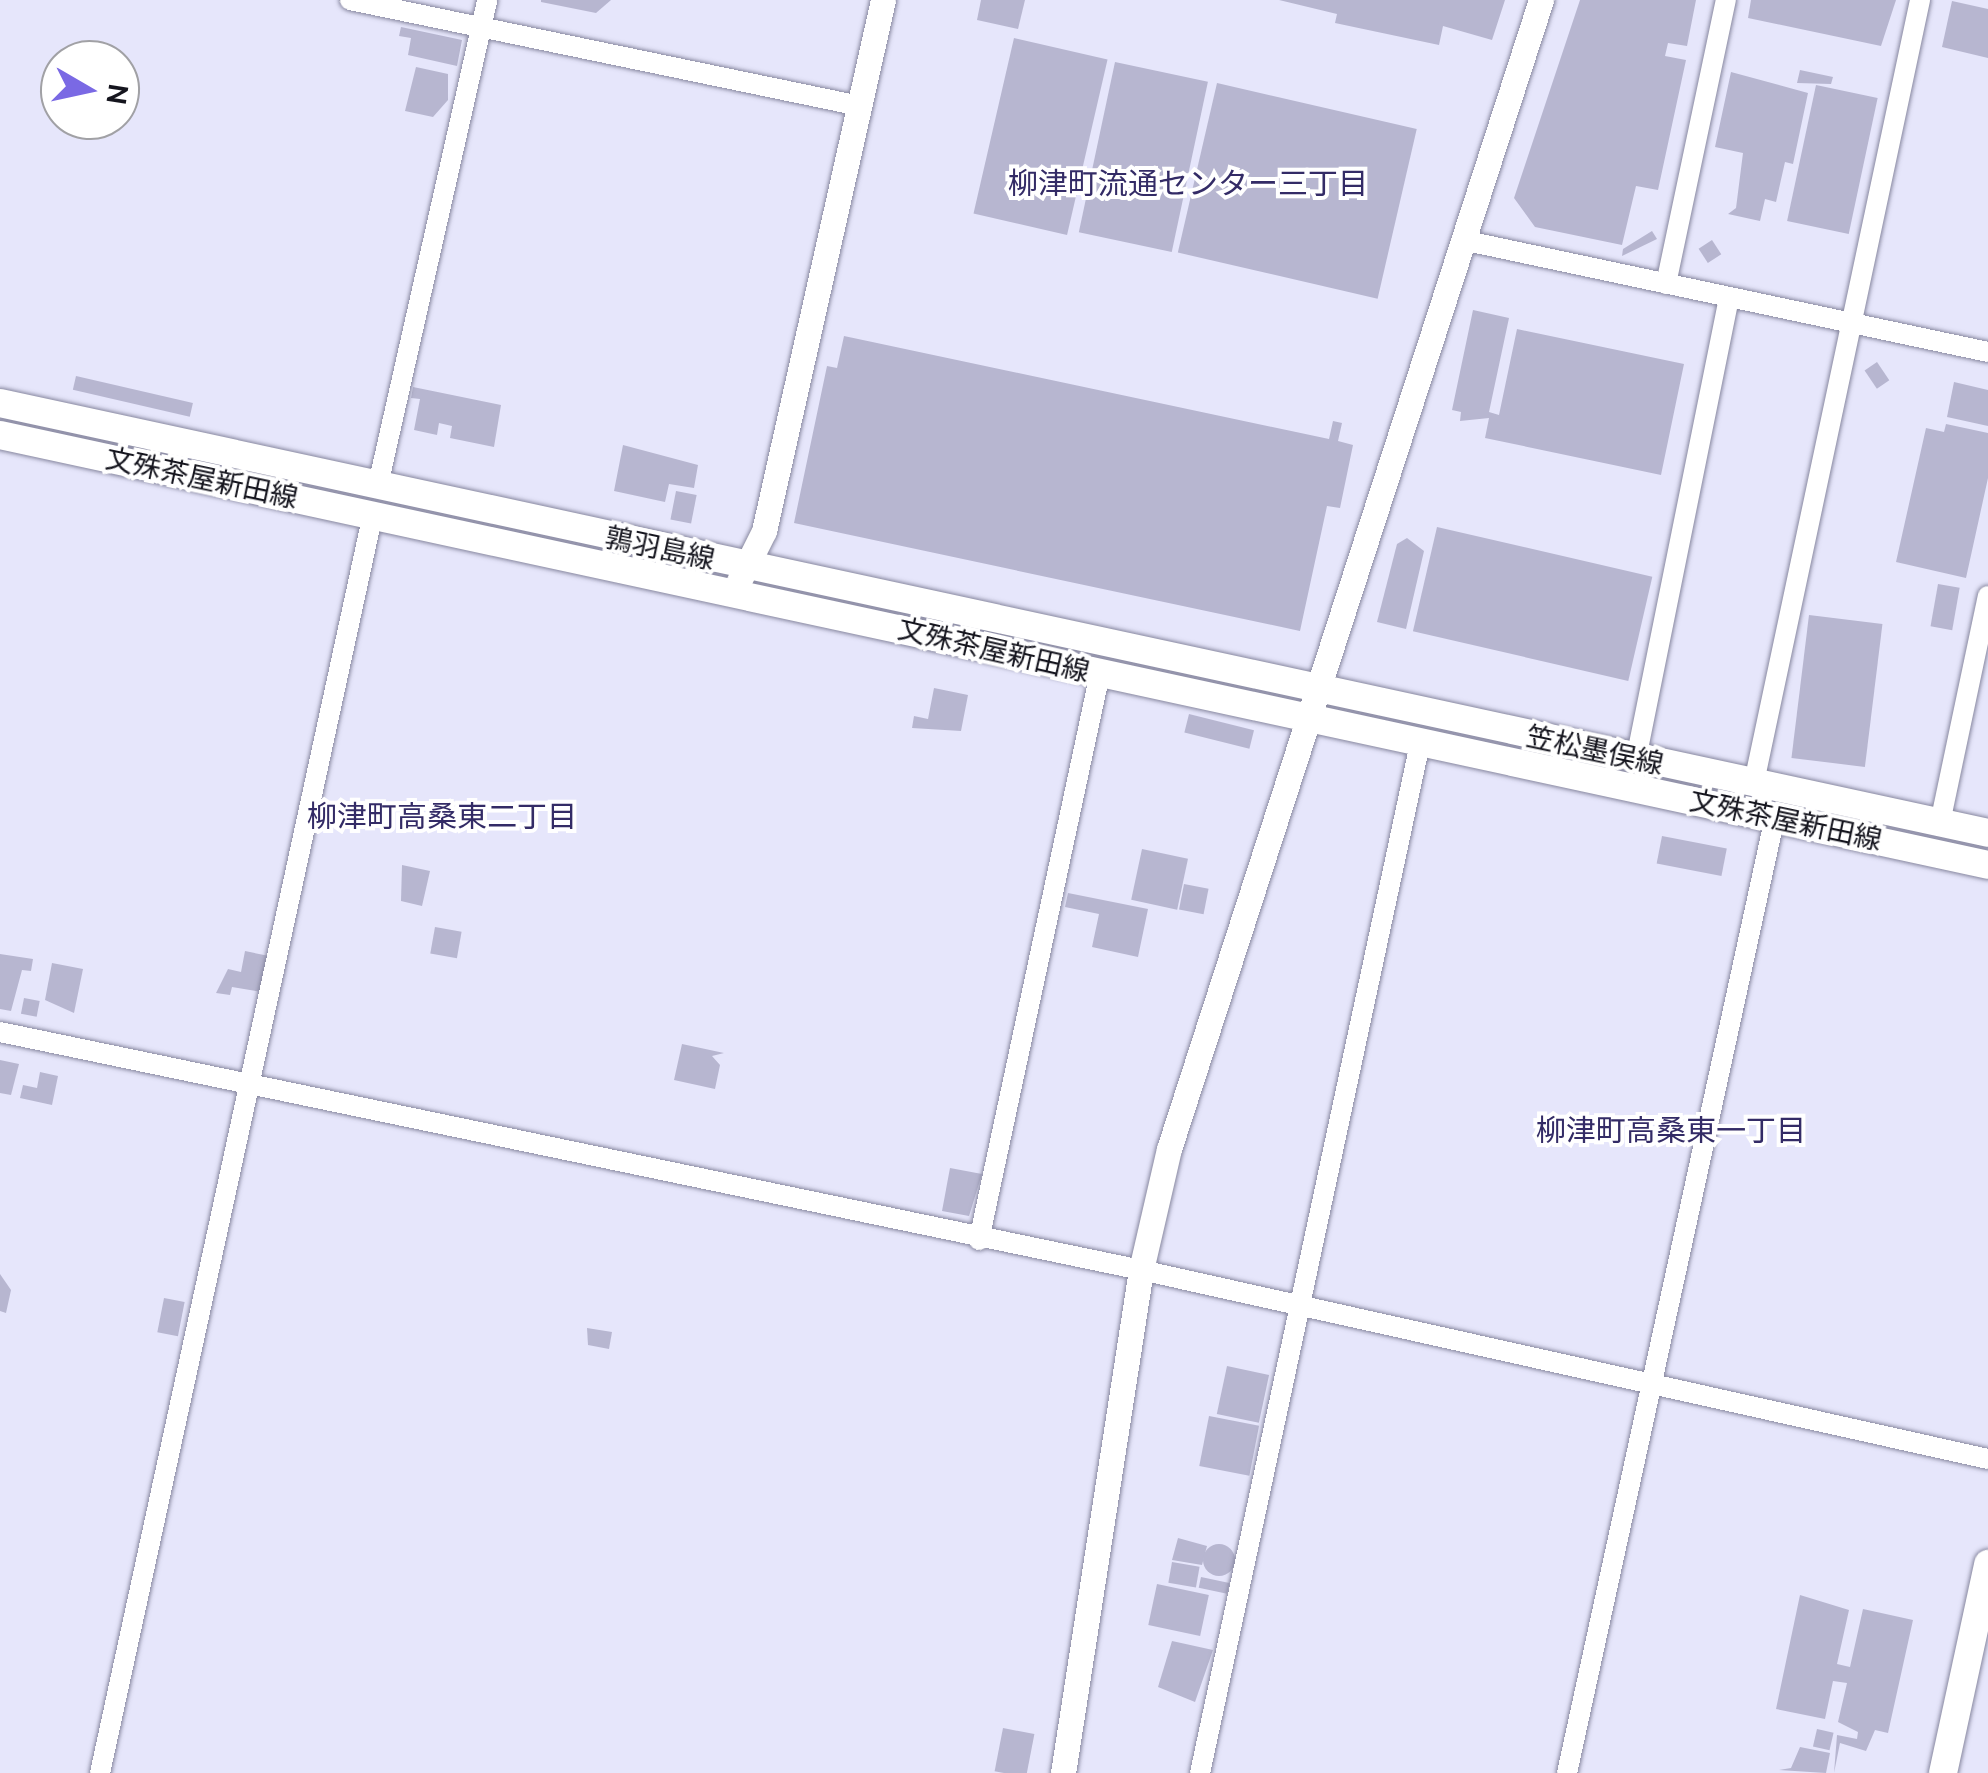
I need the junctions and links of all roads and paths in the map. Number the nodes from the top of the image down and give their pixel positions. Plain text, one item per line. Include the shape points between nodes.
1 (350, 0) edge
2 (486, 0) edge
3 (883, 0) edge
4 (1540, 0) edge
5 (1726, 0) edge
6 (1920, 0) edge
7 (481, 27) junction
8 (860, 106) junction
9 (1462, 240) junction
10 (1666, 284) junction
11 (1729, 298) junction
12 (1850, 323) junction
13 (1988, 352) edge
14 (0, 403) edge
15 (0, 435) edge
16 (378, 486) junction
17 (372, 514) junction
18 (740, 579) junction
19 (1988, 596) edge
20 (1100, 673) junction
21 (1320, 690) junction
22 (1310, 720) junction
23 (1420, 743) junction
24 (1636, 759) junction
25 (1756, 773) dead end
26 (1774, 816) junction
27 (1940, 823) junction
28 (1988, 833) edge
29 (1988, 864) edge
30 (0, 1032) edge
31 (250, 1084) junction
32 (979, 1240) junction
33 (1141, 1270) junction
34 (1300, 1306) junction
35 (1652, 1386) junction
36 (1988, 1459) edge
37 (1988, 1564) edge
38 (100, 1773) edge
39 (1063, 1773) edge
40 (1200, 1773) edge
41 (1568, 1773) edge
42 (1943, 1773) edge

1 - 7 street
2 - 7 street
3 - 8 street
4 - 9 street
5 - 10 street
6 - 12 street
7 - 8 street
7 - 16 street
8 - 18 street via 764,532
9 - 10 street
9 - 21 street
10 - 11 street
11 - 12 street
11 - 24 street
12 - 13 street
12 - 25 street
14 - 16 main road, 鶉羽島線
15 - 17 main road, 文殊茶屋新田線
16 - 18 main road, 鶉羽島線
17 - 18 main road, 文殊茶屋新田線
17 - 31 street
18 - 20 main road, 文殊茶屋新田線
18 - 21 main road, 鶉羽島線
19 - 27 street
20 - 22 main road, 文殊茶屋新田線
20 - 32 street
21 - 22 street
21 - 24 main road, 笠松墨俣線
22 - 23 main road, 文殊茶屋新田線
22 - 33 street via 1180,1114
23 - 26 main road, 文殊茶屋新田線
23 - 34 street
24 - 27 main road, 笠松墨俣線
26 - 29 main road, 文殊茶屋新田線
26 - 35 street
27 - 28 main road, 笠松墨俣線
30 - 31 street
31 - 32 street
31 - 38 street
32 - 33 street
33 - 34 street
33 - 39 street
34 - 35 street
34 - 40 street
35 - 36 street
35 - 41 street
37 - 42 main road

